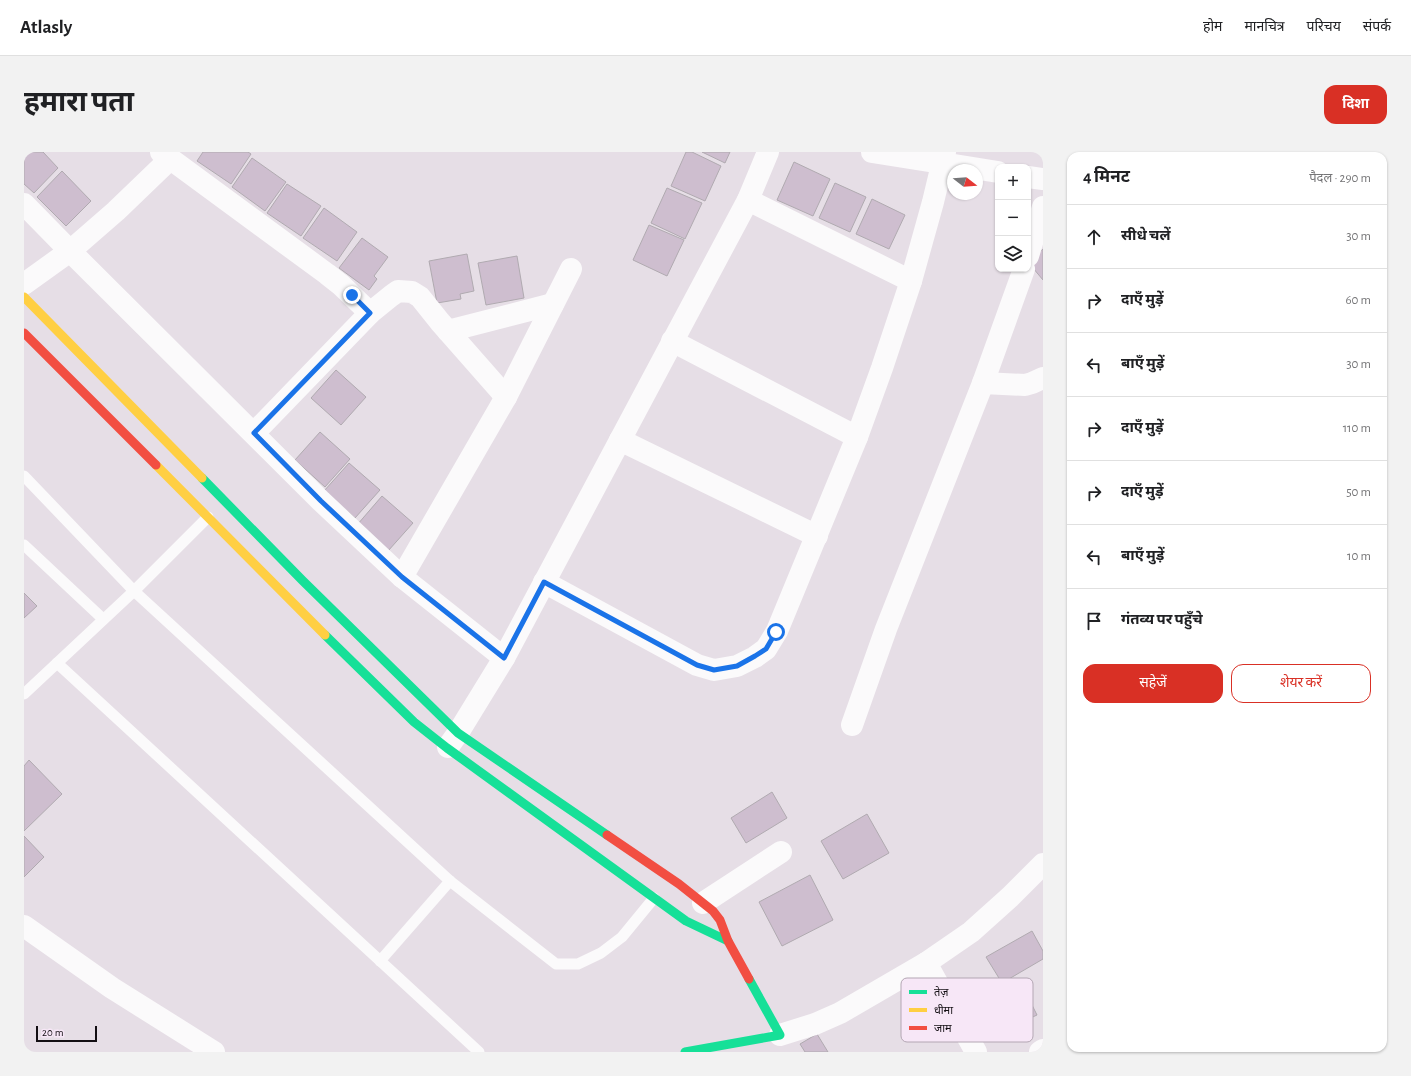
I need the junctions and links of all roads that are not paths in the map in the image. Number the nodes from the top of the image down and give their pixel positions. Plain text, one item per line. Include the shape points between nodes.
1 (768, 152) edge
2 (872, 152) edge
3 (166, 155) edge
4 (944, 157) edge
5 (995, 171) edge
6 (1031, 177) edge
7 (1043, 179) edge
8 (748, 200) junction
9 (24, 204) edge
10 (1043, 207) edge
11 (1031, 246) edge
12 (70, 251) junction
13 (570, 269) dead end
14 (1023, 272) edge
15 (911, 281) junction
16 (24, 284) edge
17 (24, 296) edge
18 (553, 304) junction
19 (370, 313) junction
20 (448, 331) junction
21 (24, 333) edge
22 (672, 341) junction
23 (1042, 381) edge
24 (983, 382) junction
25 (506, 397) junction
26 (254, 433) junction
27 (858, 437) junction
28 (620, 440) junction
29 (24, 476) edge
30 (208, 517) junction
31 (817, 536) junction
32 (24, 545) edge
33 (402, 577) junction
34 (544, 582) junction
35 (134, 591) junction
36 (104, 619) junction
37 (504, 658) junction
38 (57, 663) junction
39 (24, 694) edge
40 (852, 725) dead end
41 (453, 741) junction
42 (781, 852) dead end
43 (1043, 864) edge
44 (450, 881) junction
45 (654, 898) junction
46 (703, 903) junction
47 (24, 926) edge
48 (728, 941) junction
49 (380, 961) junction
50 (926, 963) junction
51 (934, 978) edge
52 (780, 1035) junction
53 (970, 1042) edge
54 (1043, 1050) edge
55 (214, 1052) edge
56 (479, 1052) edge
57 (685, 1052) edge
58 (976, 1052) edge
59 (1040, 1052) edge

1 - 8 street
2 - 4 street
3 - 12 street via 116,211
3 - 19 street via 342,285
4 - 5 street
4 - 15 street
6 - 7 street
8 - 15 street
8 - 22 street
9 - 12 street
10 - 11 street
12 - 16 street
12 - 26 street
13 - 18 street
14 - 24 street
15 - 27 street
17 - 41 street via 303,582 415,692
18 - 20 street
18 - 25 street
19 - 20 street via 398,291 412,292 420,297
19 - 26 street
20 - 25 street
21 - 30 street
22 - 27 street
22 - 28 street
23 - 24 street via 1025,384
24 - 40 street via 889,622
25 - 33 street
26 - 33 street via 321,501
27 - 31 street
28 - 31 street
28 - 34 street
29 - 35 lane
30 - 35 lane
30 - 41 street via 414,722
31 - 34 street via 776,632 766,649 737,666 714,670 697,665
32 - 36 lane
33 - 37 street
34 - 37 street
35 - 36 lane
35 - 44 lane
36 - 38 lane
37 - 41 street
38 - 39 lane
38 - 49 lane
41 - 45 street
41 - 46 street via 513,772 679,884
42 - 46 street
43 - 50 street via 971,932
44 - 45 lane via 556,964 578,964 601,953 622,937
44 - 49 lane
45 - 48 street via 686,921
46 - 48 street via 720,920
47 - 55 street via 112,988
48 - 52 street
49 - 56 lane
50 - 51 street
50 - 52 street via 840,1013
52 - 57 street
53 - 58 street
54 - 59 street

